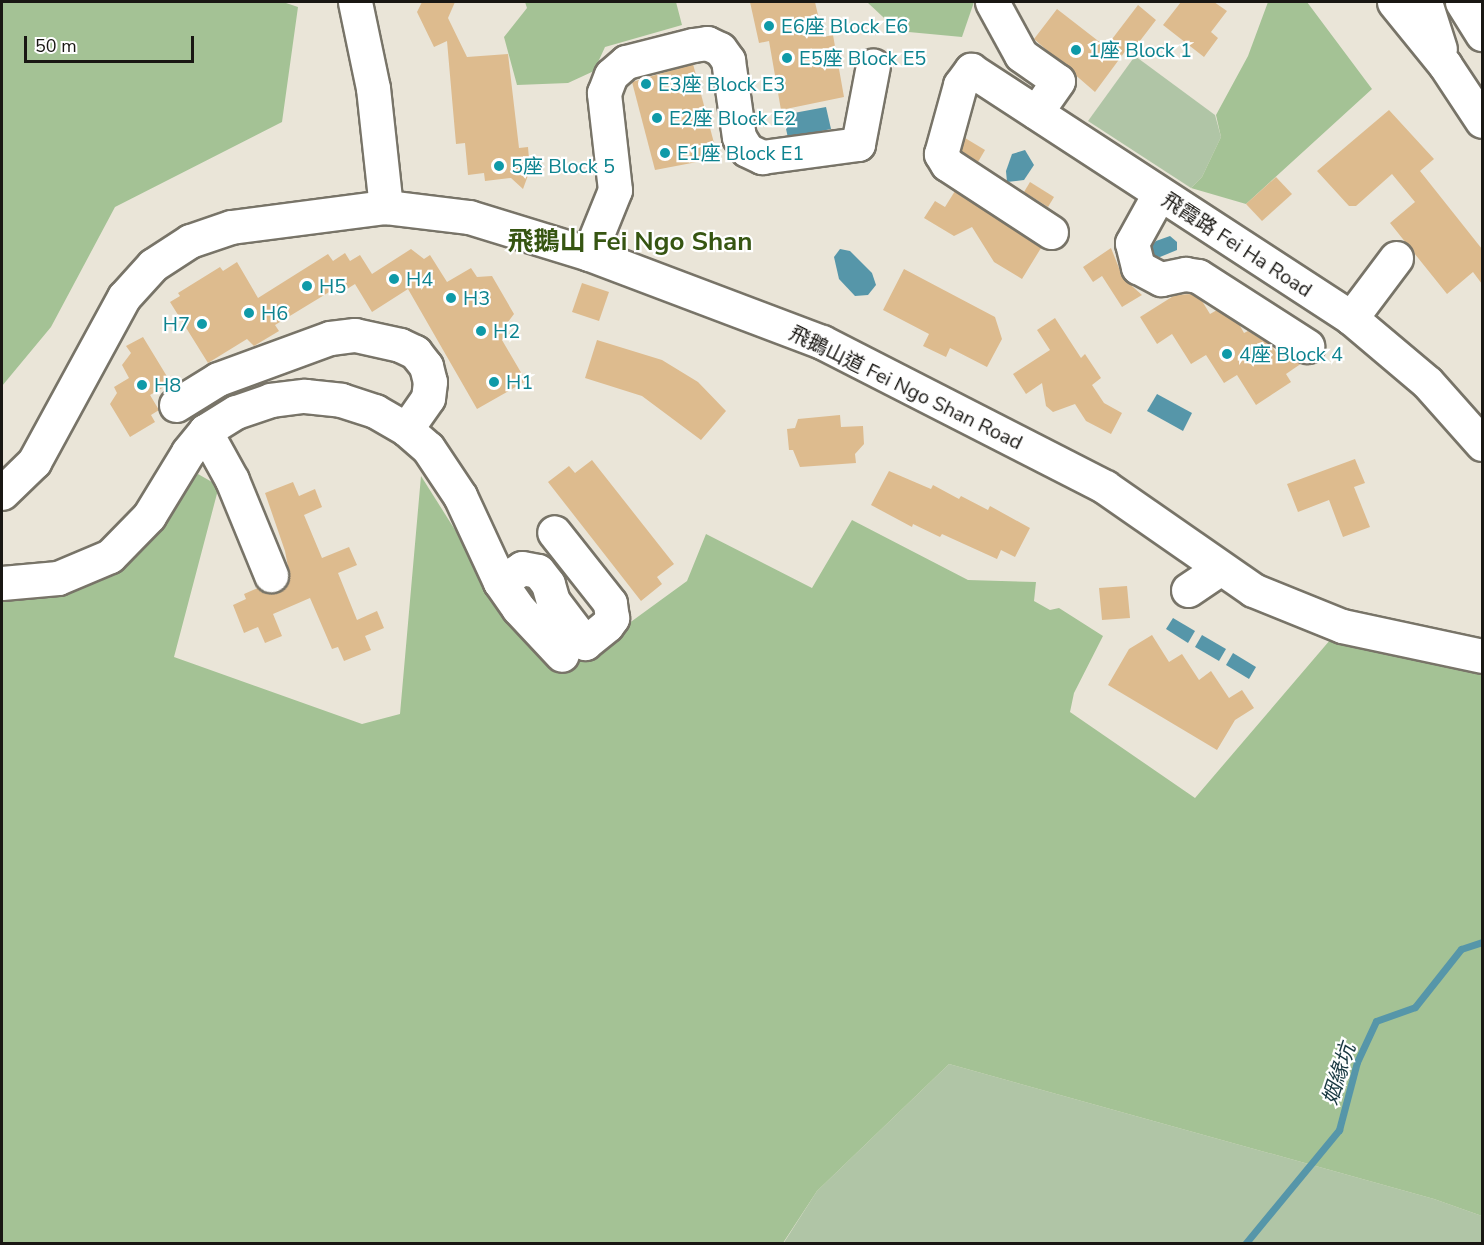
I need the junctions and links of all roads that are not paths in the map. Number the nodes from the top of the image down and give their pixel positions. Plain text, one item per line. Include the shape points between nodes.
1 (355, 2) edge
2 (992, 2) edge
3 (1394, 2) edge
4 (1425, 2) edge
5 (1462, 2) edge
6 (1482, 23) edge
7 (873, 65) dead end
8 (1445, 65) junction
9 (1036, 112) junction
10 (1482, 122) edge
11 (1159, 194) junction
12 (386, 207) junction
13 (1051, 232) dead end
14 (589, 254) junction
15 (1396, 258) dead end
16 (1351, 318) junction
17 (1307, 346) dead end
18 (176, 405) dead end
19 (406, 429) junction
20 (205, 431) junction
21 (1482, 444) edge
22 (2, 493) edge
23 (554, 532) dead end
24 (1219, 569) junction
25 (271, 575) dead end
26 (500, 582) junction
27 (2, 583) edge
28 (1188, 590) dead end
29 (562, 655) dead end
30 (1482, 656) edge

1 - 12 street via 373,88
2 - 9 street via 1021,55 1058,81
3 - 8 street
4 - 8 street
5 - 6 street
7 - 14 street via 858,144 762,157 747,150 739,137 728,60 720,49 707,43 626,62 611,75 604,93 615,190
8 - 10 street
9 - 11 street, 飛霞路 Fei Ha Road
9 - 13 street, 飛霞路 Fei Ha Road via 971,70 960,85 941,154 947,164
11 - 16 street, 飛霞路 Fei Ha Road
11 - 17 street via 1132,243 1138,267 1161,279 1185,274 1198,276
12 - 14 street, 飛鵝山道 Fei Ngo Shan Road via 469,216
12 - 22 street, 飛鵝山道 Fei Ngo Shan Road via 231,227 190,242 153,265 124,297 34,462
14 - 24 street, 飛鵝山道 Fei Ngo Shan Road via 822,342 1105,487
15 - 16 street
16 - 21 street, 飛霞路 Fei Ha Road via 1419,375
18 - 19 street via 218,379 330,338 355,335 400,345 415,352 426,366 428,398
19 - 20 street via 375,411 341,400 305,396 270,400 236,412
19 - 26 street via 446,471
20 - 25 street via 232,480
20 - 27 street via 149,516 110,556 58,578
23 - 26 street via 610,603 612,618 607,625 585,643 553,601 548,584 538,571 522,568
24 - 28 street
24 - 30 street, 飛鵝山道 Fei Ngo Shan Road via 1253,590 1342,626
26 - 29 street via 518,608

